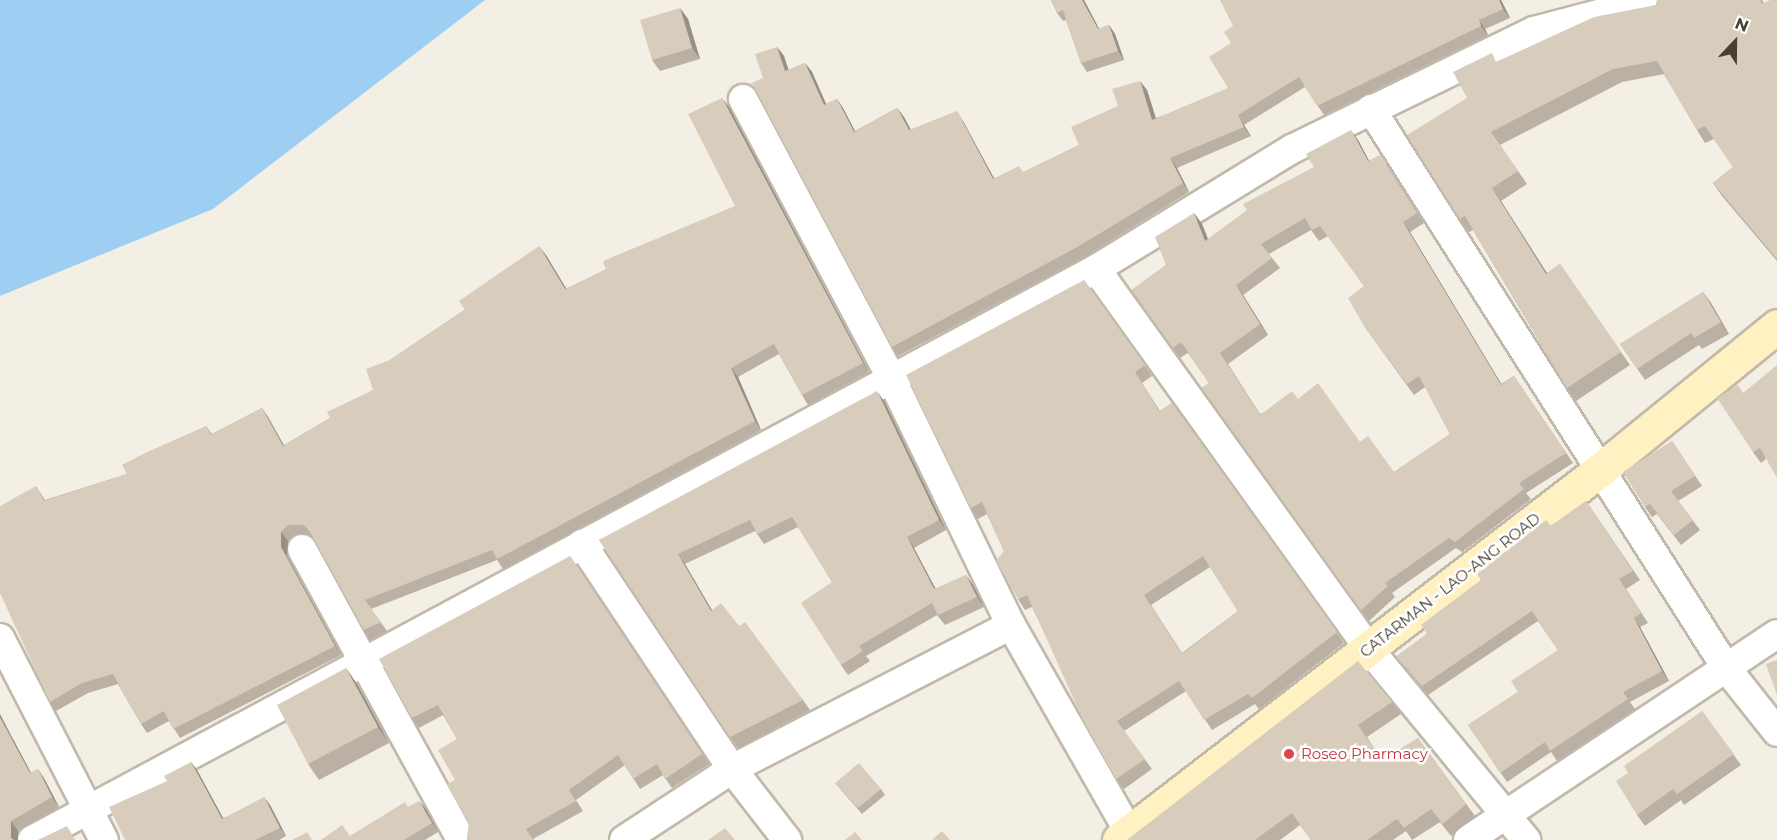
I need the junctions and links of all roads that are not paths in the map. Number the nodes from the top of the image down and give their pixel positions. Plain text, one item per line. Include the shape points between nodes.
1 (1652, 0) edge
2 (742, 99) dead end
3 (1371, 109) junction
4 (1096, 269) junction
5 (1777, 326) edge
6 (890, 376) junction
7 (1600, 470) junction
8 (582, 544) junction
9 (302, 549) dead end
10 (1011, 625) junction
11 (1777, 634) edge
12 (0, 639) edge
13 (1368, 648) junction
14 (364, 663) junction
15 (1727, 669) junction
16 (1777, 732) edge
17 (732, 769) junction
18 (87, 810) junction
19 (1506, 814) junction
20 (1128, 837) edge
21 (32, 840) edge
22 (104, 840) edge
23 (461, 840) edge
24 (624, 840) edge
25 (787, 840) edge
26 (1468, 840) edge
27 (1526, 840) edge

1 - 3 street via 1534,32
2 - 6 street
3 - 4 street via 1292,149
3 - 7 street
4 - 6 street
4 - 13 street
5 - 7 main road, CATARMAN - LAO-ANG ROAD
6 - 8 street
6 - 10 street
7 - 13 main road, CATARMAN - LAO-ANG ROAD
7 - 15 street
8 - 14 street
8 - 17 street
9 - 14 street
10 - 17 street
10 - 20 street
11 - 15 street
12 - 18 street
13 - 19 street
13 - 20 main road, CATARMAN - LAO-ANG ROAD
14 - 18 street
14 - 23 street
15 - 16 street
15 - 19 street
17 - 24 street
17 - 25 street
18 - 21 street
18 - 22 street
19 - 26 street
19 - 27 street

